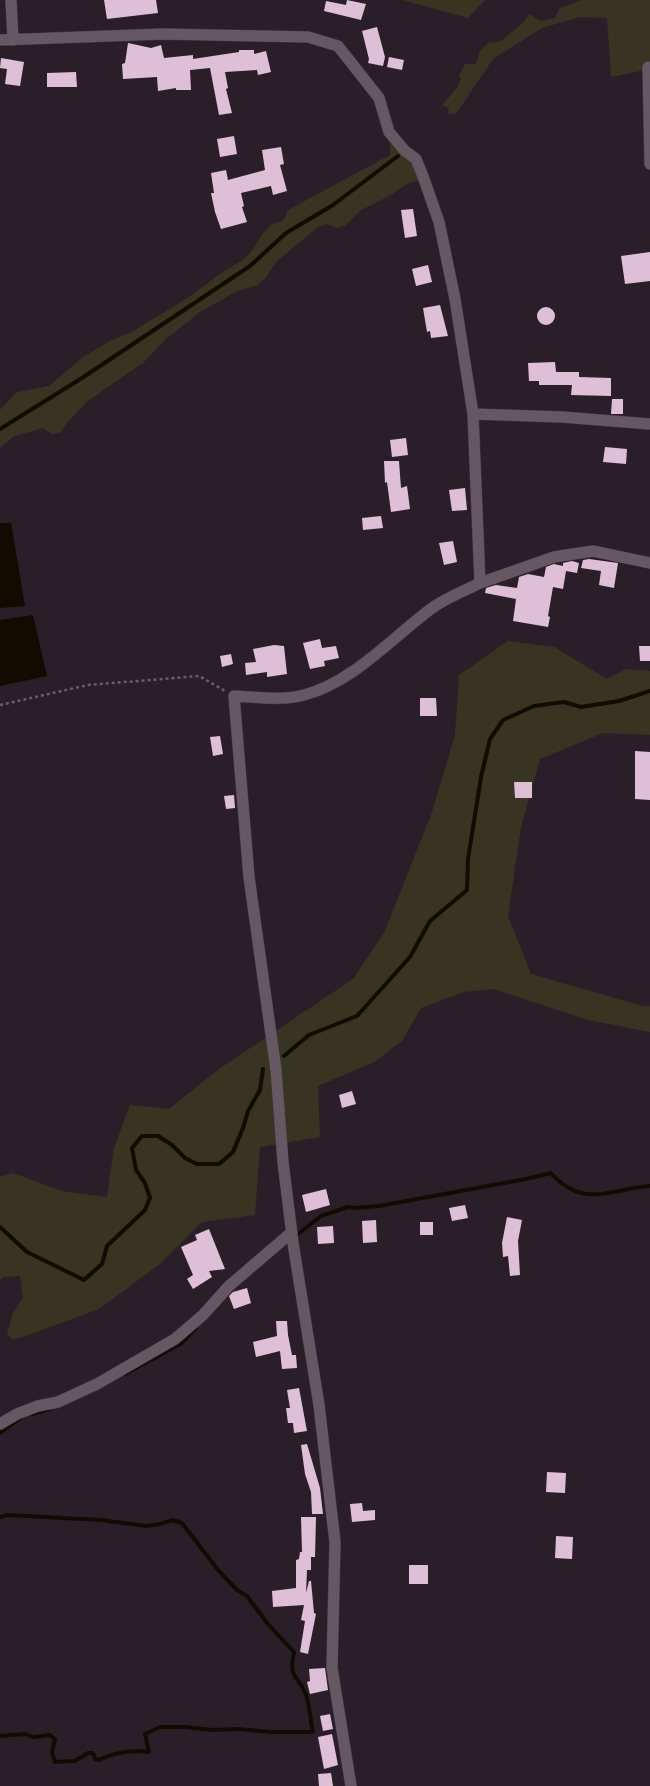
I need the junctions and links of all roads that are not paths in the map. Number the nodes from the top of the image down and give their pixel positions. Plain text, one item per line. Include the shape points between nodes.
1 (11, 0) edge
2 (0, 40) edge
3 (13, 40) junction
4 (648, 67) dead end
5 (650, 164) edge
6 (473, 414) junction
7 (650, 424) edge
8 (650, 563) edge
9 (480, 583) junction
10 (292, 1232) junction
11 (0, 1424) edge
12 (351, 1786) edge

1 - 3 street
2 - 3 street
3 - 6 street via 163,34 308,37 338,46 379,98 389,132 416,159 424,179 439,222 455,299
4 - 5 street
6 - 7 street via 562,417
6 - 9 street
8 - 9 street via 592,551 554,557
9 - 10 street via 433,607 334,684 304,696 234,696 245,842 276,1070 283,1162
10 - 11 street via 229,1286 203,1315 175,1339 97,1384 58,1402 17,1414
10 - 12 street via 319,1405 335,1542 332,1668

